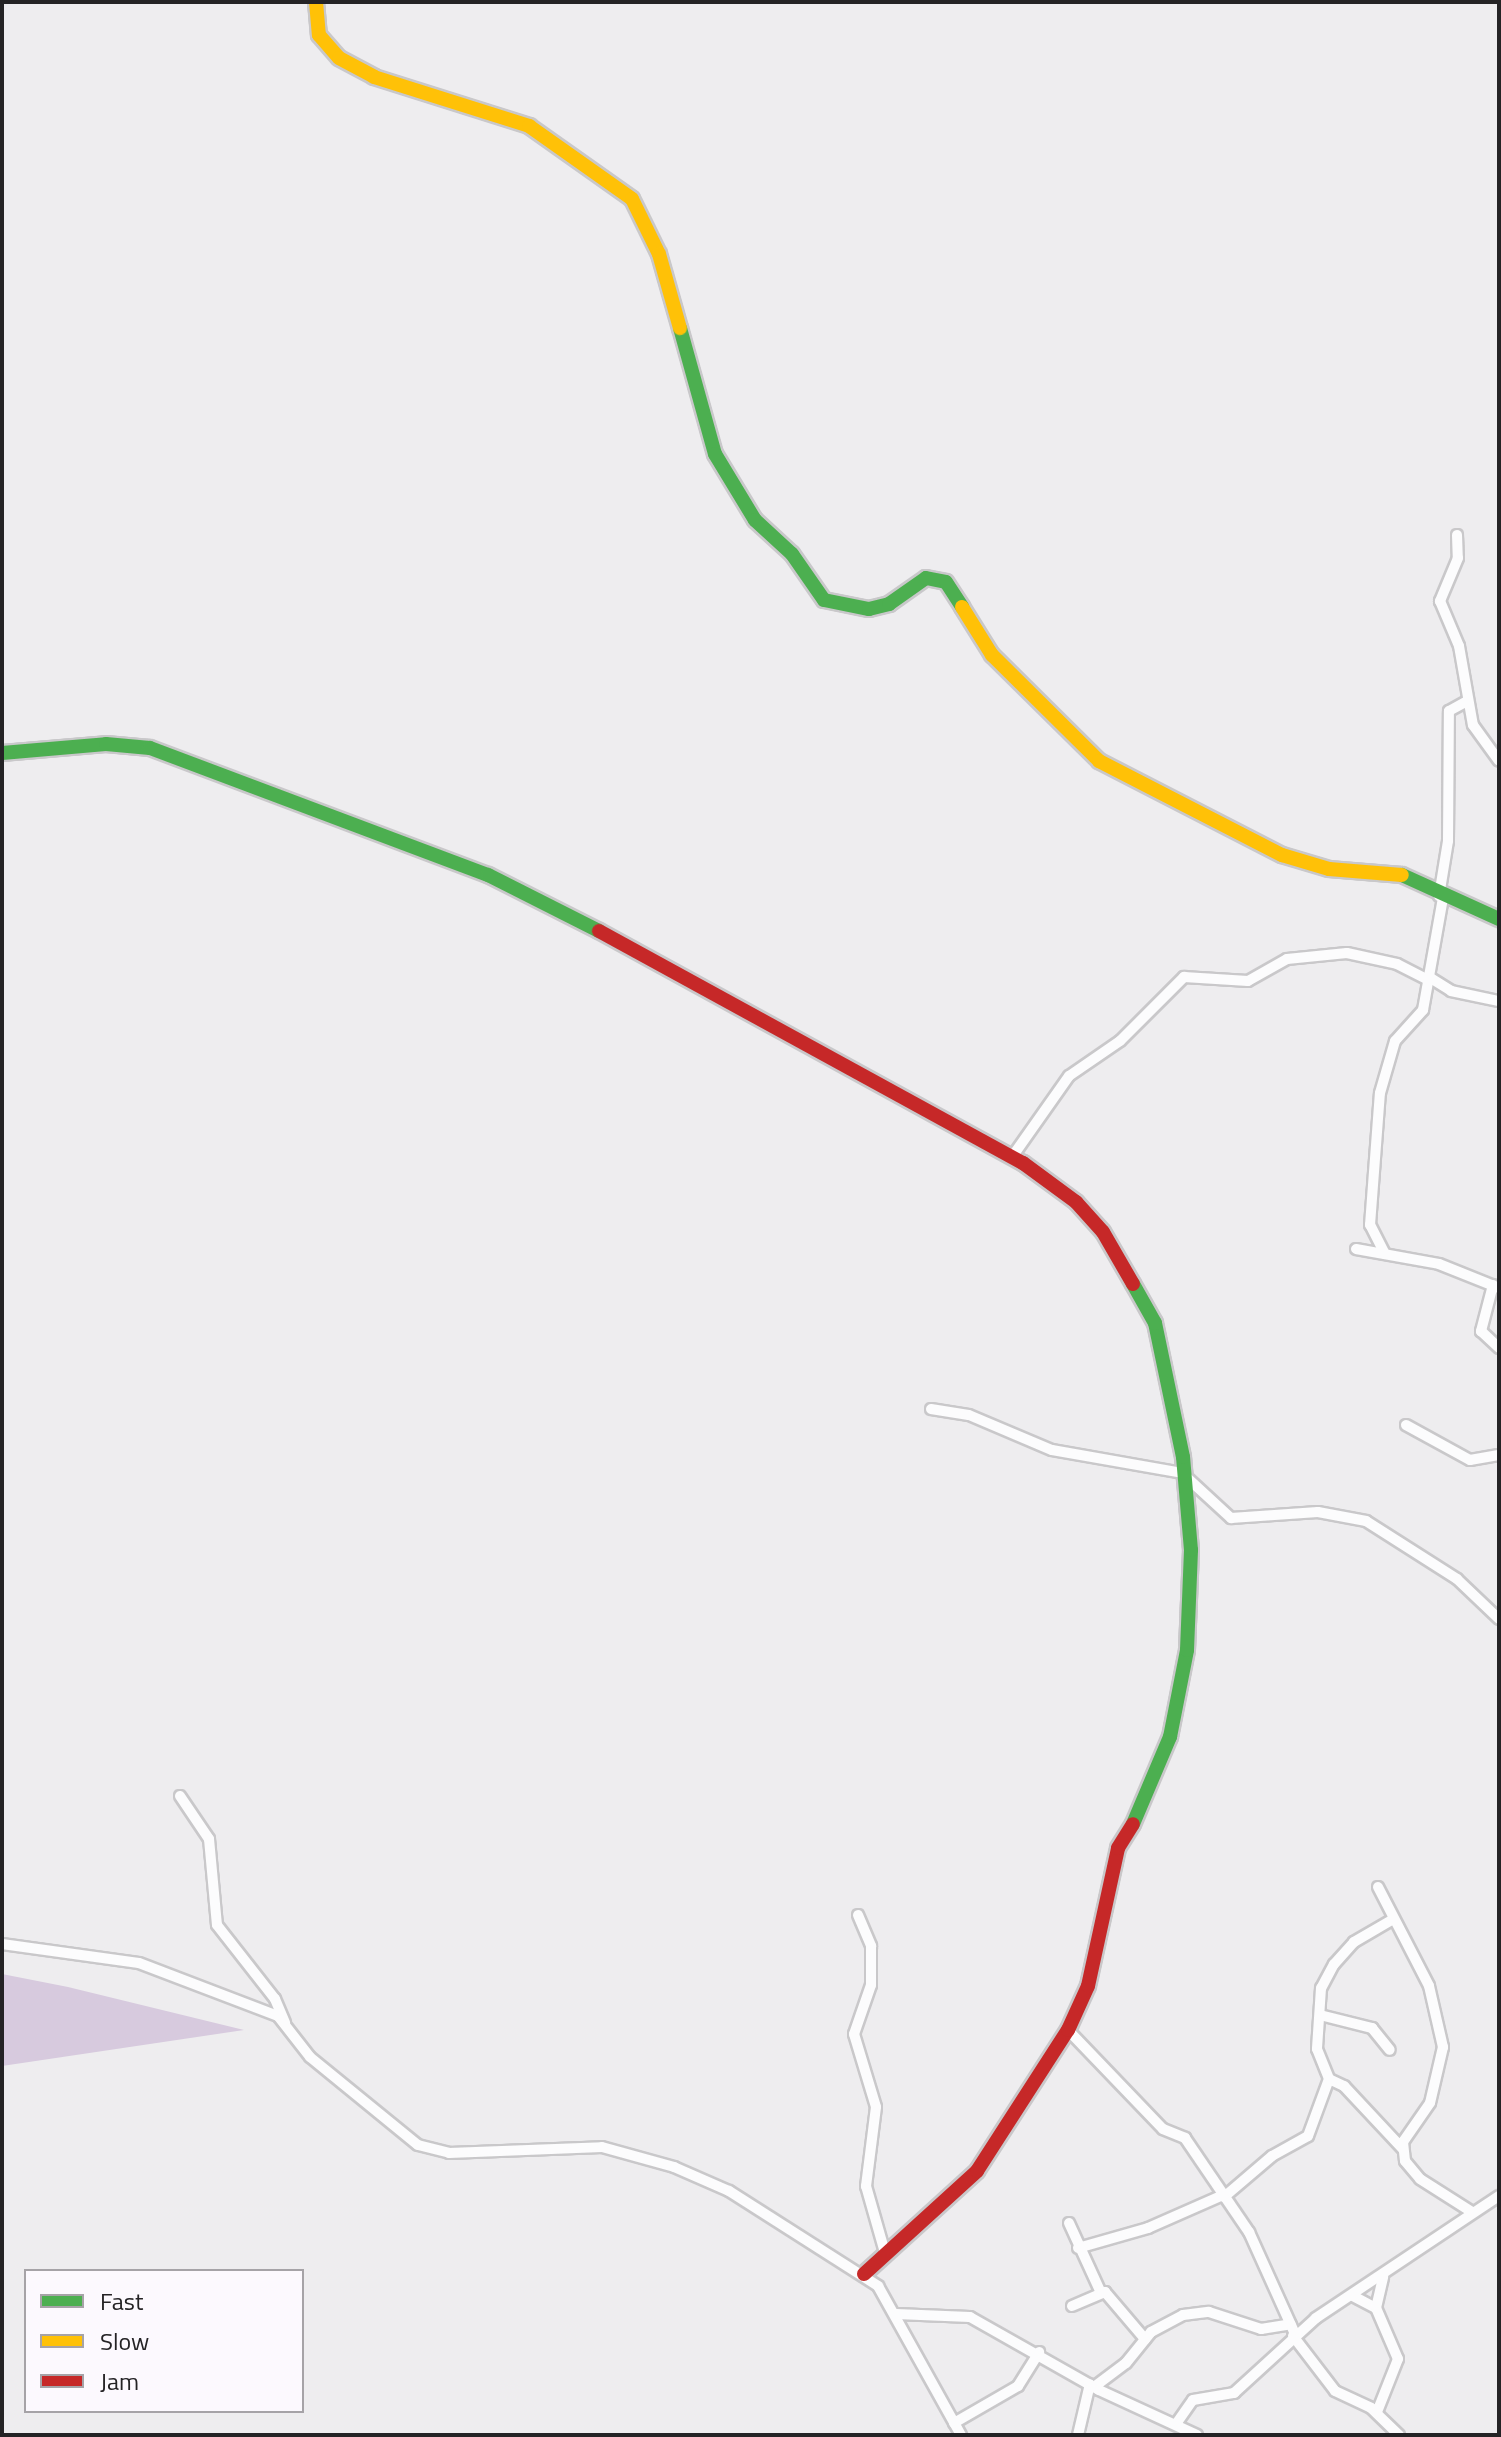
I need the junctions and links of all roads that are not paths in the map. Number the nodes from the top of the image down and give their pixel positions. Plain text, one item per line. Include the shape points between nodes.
1 (316, 2) edge
2 (1457, 535) dead end
3 (1465, 702) junction
4 (2, 753) edge
5 (1499, 761) edge
6 (1441, 897) junction
7 (1499, 919) edge
8 (1429, 978) junction
9 (1499, 1001) edge
10 (1012, 1157) junction
11 (1356, 1249) dead end
12 (1385, 1254) junction
13 (1496, 1287) edge
14 (1499, 1348) edge
15 (931, 1409) dead end
16 (1406, 1425) dead end
17 (1499, 1455) edge
18 (1182, 1473) junction
19 (1499, 1619) edge
20 (180, 1796) dead end
21 (1378, 1887) dead end
22 (858, 1915) dead end
23 (1390, 1921) junction
24 (2, 1944) edge
25 (1320, 2015) junction
26 (286, 2025) junction
27 (1068, 2030) junction
28 (1390, 2050) dead end
29 (1329, 2079) junction
30 (1403, 2149) junction
31 (1224, 2196) junction
32 (1499, 2196) edge
33 (1472, 2212) junction
34 (1069, 2223) dead end
35 (1078, 2248) junction
36 (886, 2256) junction
37 (864, 2274) junction
38 (1383, 2277) junction
39 (1101, 2293) junction
40 (1353, 2296) junction
41 (1072, 2306) dead end
42 (1376, 2308) junction
43 (896, 2314) junction
44 (1293, 2331) junction
45 (1145, 2339) junction
46 (1039, 2352) junction
47 (1092, 2386) junction
48 (1377, 2412) junction
49 (954, 2423) junction
50 (1176, 2424) junction
51 (961, 2435) edge
52 (1078, 2435) edge
53 (1197, 2435) edge
54 (1399, 2435) edge

1 - 6 street via 319,35 339,58 374,77 529,126 632,199 659,254 715,454 755,520 792,554 824,600 869,609 889,604 926,578 946,582 992,655 1099,761 1282,855 1329,869 1398,873
2 - 3 street via 1458,558 1440,601 1459,646
3 - 5 street via 1473,725
3 - 6 street via 1449,711 1448,841
4 - 10 street via 106,744 150,748 488,875 664,964 831,1062
6 - 7 street
6 - 8 street
8 - 9 street via 1451,991
8 - 10 street via 1397,964 1347,953 1287,959 1248,981 1184,977 1120,1041 1069,1076
8 - 12 street via 1423,1010 1395,1041 1380,1093 1370,1225
10 - 18 street via 1076,1202 1103,1232 1155,1323
11 - 12 street
12 - 13 street via 1439,1264
13 - 14 street via 1481,1331
15 - 18 street via 969,1415 1052,1450
16 - 17 street via 1470,1460
18 - 19 street via 1231,1518 1318,1512 1366,1521 1457,1579
18 - 27 street via 1191,1607 1180,1695 1146,1802 1118,1848 1088,1986
20 - 26 street via 209,1839 217,1925 275,1999
21 - 23 street
22 - 36 street via 871,1946 871,1985 854,2034 876,2107 866,2186
23 - 25 street via 1354,1942 1334,1964 1321,1988
23 - 30 street via 1429,1986 1443,2047 1430,2103
24 - 26 street via 139,1963 278,2016
25 - 28 street via 1372,2028
25 - 29 street via 1317,2049
26 - 37 street via 310,2057 376,2117 418,2145 449,2153 622,2150 729,2191
27 - 31 street via 1163,2129 1185,2138
27 - 36 street via 977,2171
29 - 30 street via 1344,2086
29 - 31 street via 1308,2136 1272,2156
30 - 33 street via 1420,2179
31 - 35 street via 1148,2228
31 - 44 street via 1271,2272
32 - 33 street
33 - 38 street
34 - 35 street
35 - 39 street
36 - 37 street
37 - 43 street
38 - 40 street
38 - 42 street
39 - 41 street
39 - 45 street
40 - 42 street
40 - 44 street
42 - 48 street via 1398,2359
43 - 46 street via 970,2317
43 - 49 street
44 - 45 street via 1261,2329 1209,2312 1173,2319
44 - 48 street via 1335,2391
44 - 50 street via 1234,2393 1201,2395
45 - 47 street via 1126,2363
46 - 47 street
46 - 49 street via 1018,2386
47 - 50 street
47 - 52 street
48 - 54 street
49 - 51 street
50 - 53 street

